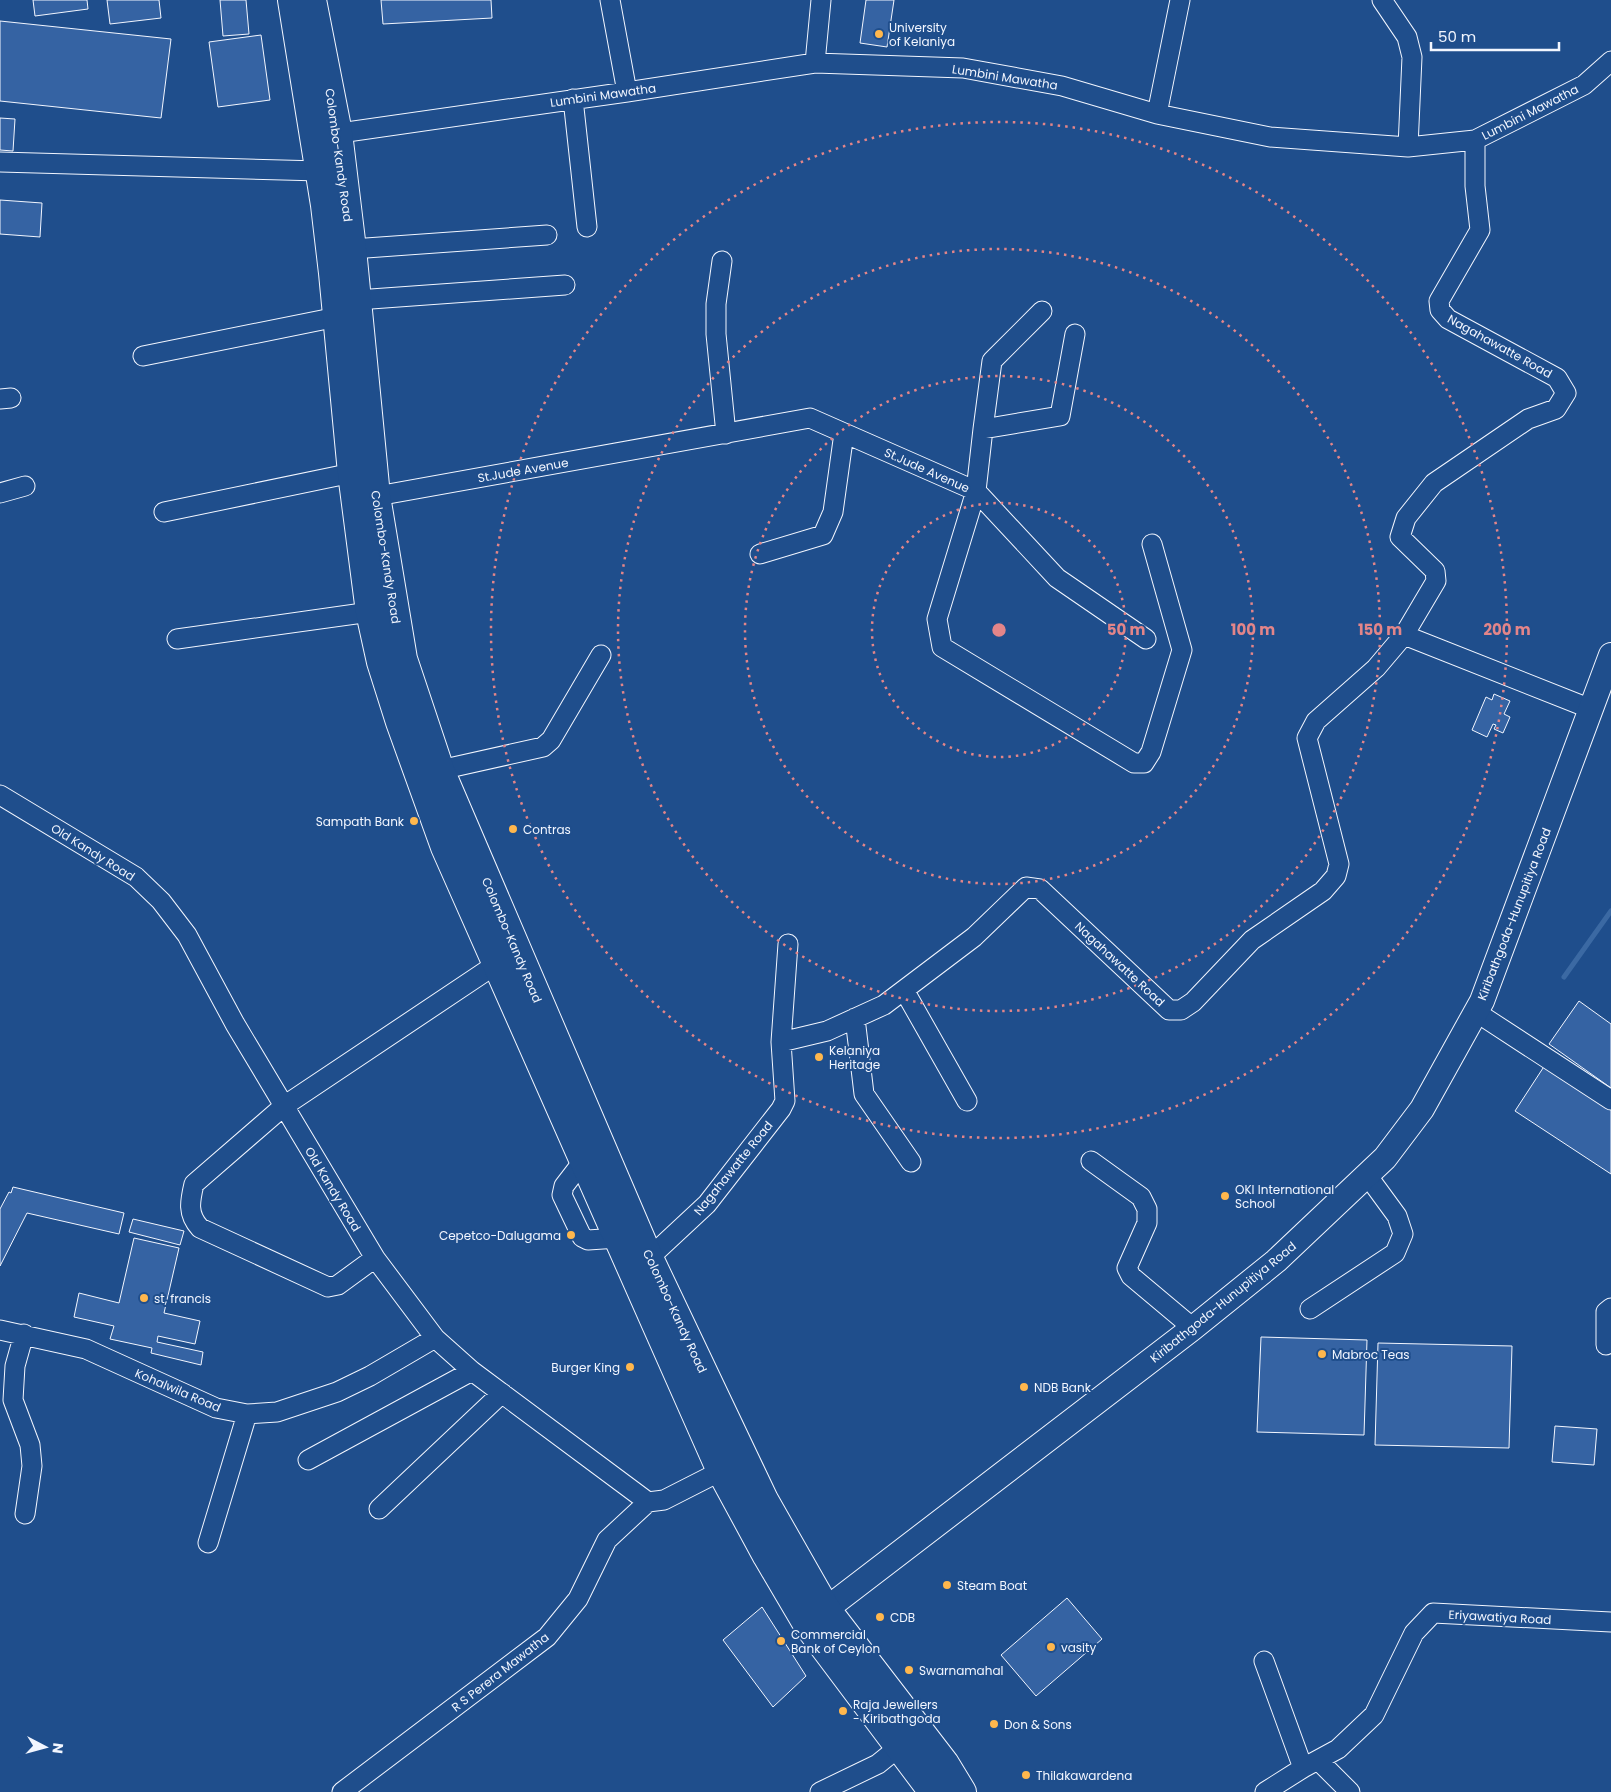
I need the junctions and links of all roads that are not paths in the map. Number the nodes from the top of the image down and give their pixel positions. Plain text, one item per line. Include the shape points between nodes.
1 (292, 0) edge
2 (312, 0) edge
3 (610, 0) edge
4 (821, 0) edge
5 (1180, 0) edge
6 (1382, 0) edge
7 (1611, 61) edge
8 (815, 63) junction
9 (627, 92) junction
10 (573, 99) junction
11 (1157, 114) junction
12 (326, 135) junction
13 (1475, 140) junction
14 (1408, 147) junction
15 (0, 162) edge
16 (320, 171) junction
17 (587, 226) dead end
18 (547, 235) dead end
19 (352, 249) junction
20 (722, 261) dead end
21 (565, 285) dead end
22 (347, 309) junction
23 (1042, 311) dead end
24 (1075, 334) dead end
25 (143, 356) dead end
26 (983, 429) junction
27 (844, 433) junction
28 (726, 434) junction
29 (352, 473) junction
30 (25, 486) dead end
31 (976, 491) junction
32 (0, 493) edge
33 (366, 498) junction
34 (164, 512) dead end
35 (1152, 544) dead end
36 (760, 554) dead end
37 (370, 612) junction
38 (1404, 635) junction
39 (177, 639) dead end
40 (1146, 639) dead end
41 (601, 655) dead end
42 (1611, 655) edge
43 (1591, 709) junction
44 (440, 770) junction
45 (0, 795) edge
46 (788, 944) dead end
47 (506, 957) junction
48 (904, 990) junction
49 (1476, 1012) junction
50 (855, 1018) junction
51 (781, 1042) junction
52 (1611, 1100) edge
53 (967, 1101) dead end
54 (284, 1106) junction
55 (1091, 1161) dead end
56 (910, 1162) dead end
57 (1367, 1175) junction
58 (375, 1258) junction
59 (640, 1264) junction
60 (1611, 1308) edge
61 (1310, 1309) dead end
62 (1193, 1328) junction
63 (0, 1330) edge
64 (24, 1334) junction
65 (435, 1338) junction
66 (1606, 1345) dead end
67 (472, 1371) junction
68 (502, 1393) junction
69 (247, 1414) junction
70 (308, 1460) dead end
71 (721, 1471) junction
72 (648, 1502) junction
73 (379, 1509) dead end
74 (24, 1514) dead end
75 (208, 1543) dead end
76 (817, 1616) junction
77 (1611, 1622) edge
78 (1264, 1661) dead end
79 (899, 1748) junction
80 (1311, 1764) junction
81 (342, 1792) edge
82 (820, 1792) edge
83 (933, 1792) edge
84 (962, 1792) edge
85 (1265, 1792) edge
86 (1350, 1792) edge

1 - 12 highway, Colombo-Kandy Road
2 - 12 highway, Colombo-Kandy Road
3 - 9 street
4 - 8 street
5 - 11 street
6 - 14 street via 1407,36 1412,57
7 - 13 street, Lumbini Mawatha via 1584,85
8 - 9 street, Lumbini Mawatha
8 - 11 street, Lumbini Mawatha via 963,68 1062,86
9 - 10 street, Lumbini Mawatha
10 - 12 street, Lumbini Mawatha
10 - 17 street
11 - 14 street, Lumbini Mawatha via 1270,137
12 - 16 highway, Colombo-Kandy Road
12 - 19 highway, Colombo-Kandy Road
13 - 14 street, Lumbini Mawatha
13 - 38 street, Nagahawatte Road via 1475,186 1480,230 1439,301 1440,310 1448,319 1557,378 1566,394 1556,409 1528,419 1434,483 1406,518 1400,536 1435,571 1436,581
15 - 16 street
16 - 22 highway, Colombo-Kandy Road
18 - 19 street
19 - 22 highway, Colombo-Kandy Road
20 - 28 street via 716,334
21 - 22 street
22 - 25 street
22 - 29 highway, Colombo-Kandy Road
22 - 33 highway, Colombo-Kandy Road
23 - 26 street via 992,361
24 - 26 street via 1060,416
26 - 31 street
27 - 28 street, St.Jude Avenue via 810,418
27 - 31 street, St.Jude Avenue
27 - 36 street via 833,512 823,535
28 - 33 street, St.Jude Avenue
29 - 33 highway, Colombo-Kandy Road
29 - 34 street
30 - 32 street
31 - 35 street, St.Jude Avenue via 936,619 942,647 1134,763 1144,763 1151,752 1182,650
31 - 40 street via 1058,578
33 - 37 highway, Colombo-Kandy Road
33 - 44 highway, Colombo-Kandy Road via 403,659
37 - 39 street
37 - 47 highway, Colombo-Kandy Road via 381,662 403,731 445,847
38 - 43 street
38 - 48 street, Nagahawatte Road via 1376,668 1316,721 1307,738 1339,864 1336,876 1323,891 1252,940 1193,1002 1181,1010 1169,1010 1040,889 1026,887 974,937
41 - 44 street via 552,740 543,748
42 - 43 main road, Kiribathgoda-Hunupitiya Road
43 - 49 main road, Kiribathgoda-Hunupitiya Road
44 - 47 highway, Colombo-Kandy Road
45 - 54 street, Old Kandy Road via 136,877 161,901 187,936
46 - 51 street, Nagahawatte Road
47 - 54 street
47 - 59 highway, Colombo-Kandy Road
47 - 59 highway, Colombo-Kandy Road via 584,1160 618,1238
48 - 50 street, Nagahawatte Road via 884,1005
48 - 53 street
49 - 52 street
49 - 57 main road, Kiribathgoda-Hunupitiya Road via 1422,1109 1385,1158
50 - 51 street, Nagahawatte Road via 827,1031
50 - 56 street via 864,1094
51 - 59 street, Nagahawatte Road via 785,1101 781,1109 706,1204
54 - 58 street, Old Kandy Road
54 - 58 street via 194,1184 190,1208 192,1220 200,1228 328,1287 338,1285
55 - 62 street via 1141,1196 1147,1209 1147,1223 1127,1268 1131,1276
57 - 61 street via 1397,1216 1403,1234 1395,1253
57 - 62 main road, Kiribathgoda-Hunupitiya Road via 1276,1261
58 - 65 street, Old Kandy Road
59 - 71 highway, Colombo-Kandy Road
59 - 76 highway, Colombo-Kandy Road via 764,1500
60 - 66 street via 1606,1312
62 - 76 main road, Kiribathgoda-Hunupitiya Road
63 - 64 street, Kohalwila Road
64 - 69 street, Kohalwila Road via 86,1349 216,1408
64 - 74 street via 15,1366 13,1400 30,1445 32,1466
65 - 67 street, Old Kandy Road
65 - 69 street, Kohalwila Road via 337,1392 277,1412
67 - 68 street, Old Kandy Road
67 - 70 street
68 - 72 street, Old Kandy Road
68 - 73 street
69 - 75 street
71 - 72 street via 664,1500
71 - 76 highway, Colombo-Kandy Road via 767,1556
72 - 81 street, R S Perera Mawatha via 607,1540 578,1599 548,1638
76 - 79 highway, Colombo-Kandy Road
76 - 84 highway, Colombo-Kandy Road via 945,1764
77 - 80 street, Eriyawatiya Road via 1433,1613 1414,1633 1374,1715 1338,1749
78 - 80 street
79 - 82 street via 878,1764
79 - 83 highway, Colombo-Kandy Road
80 - 85 street, Eriyawatiya Road
80 - 86 street

